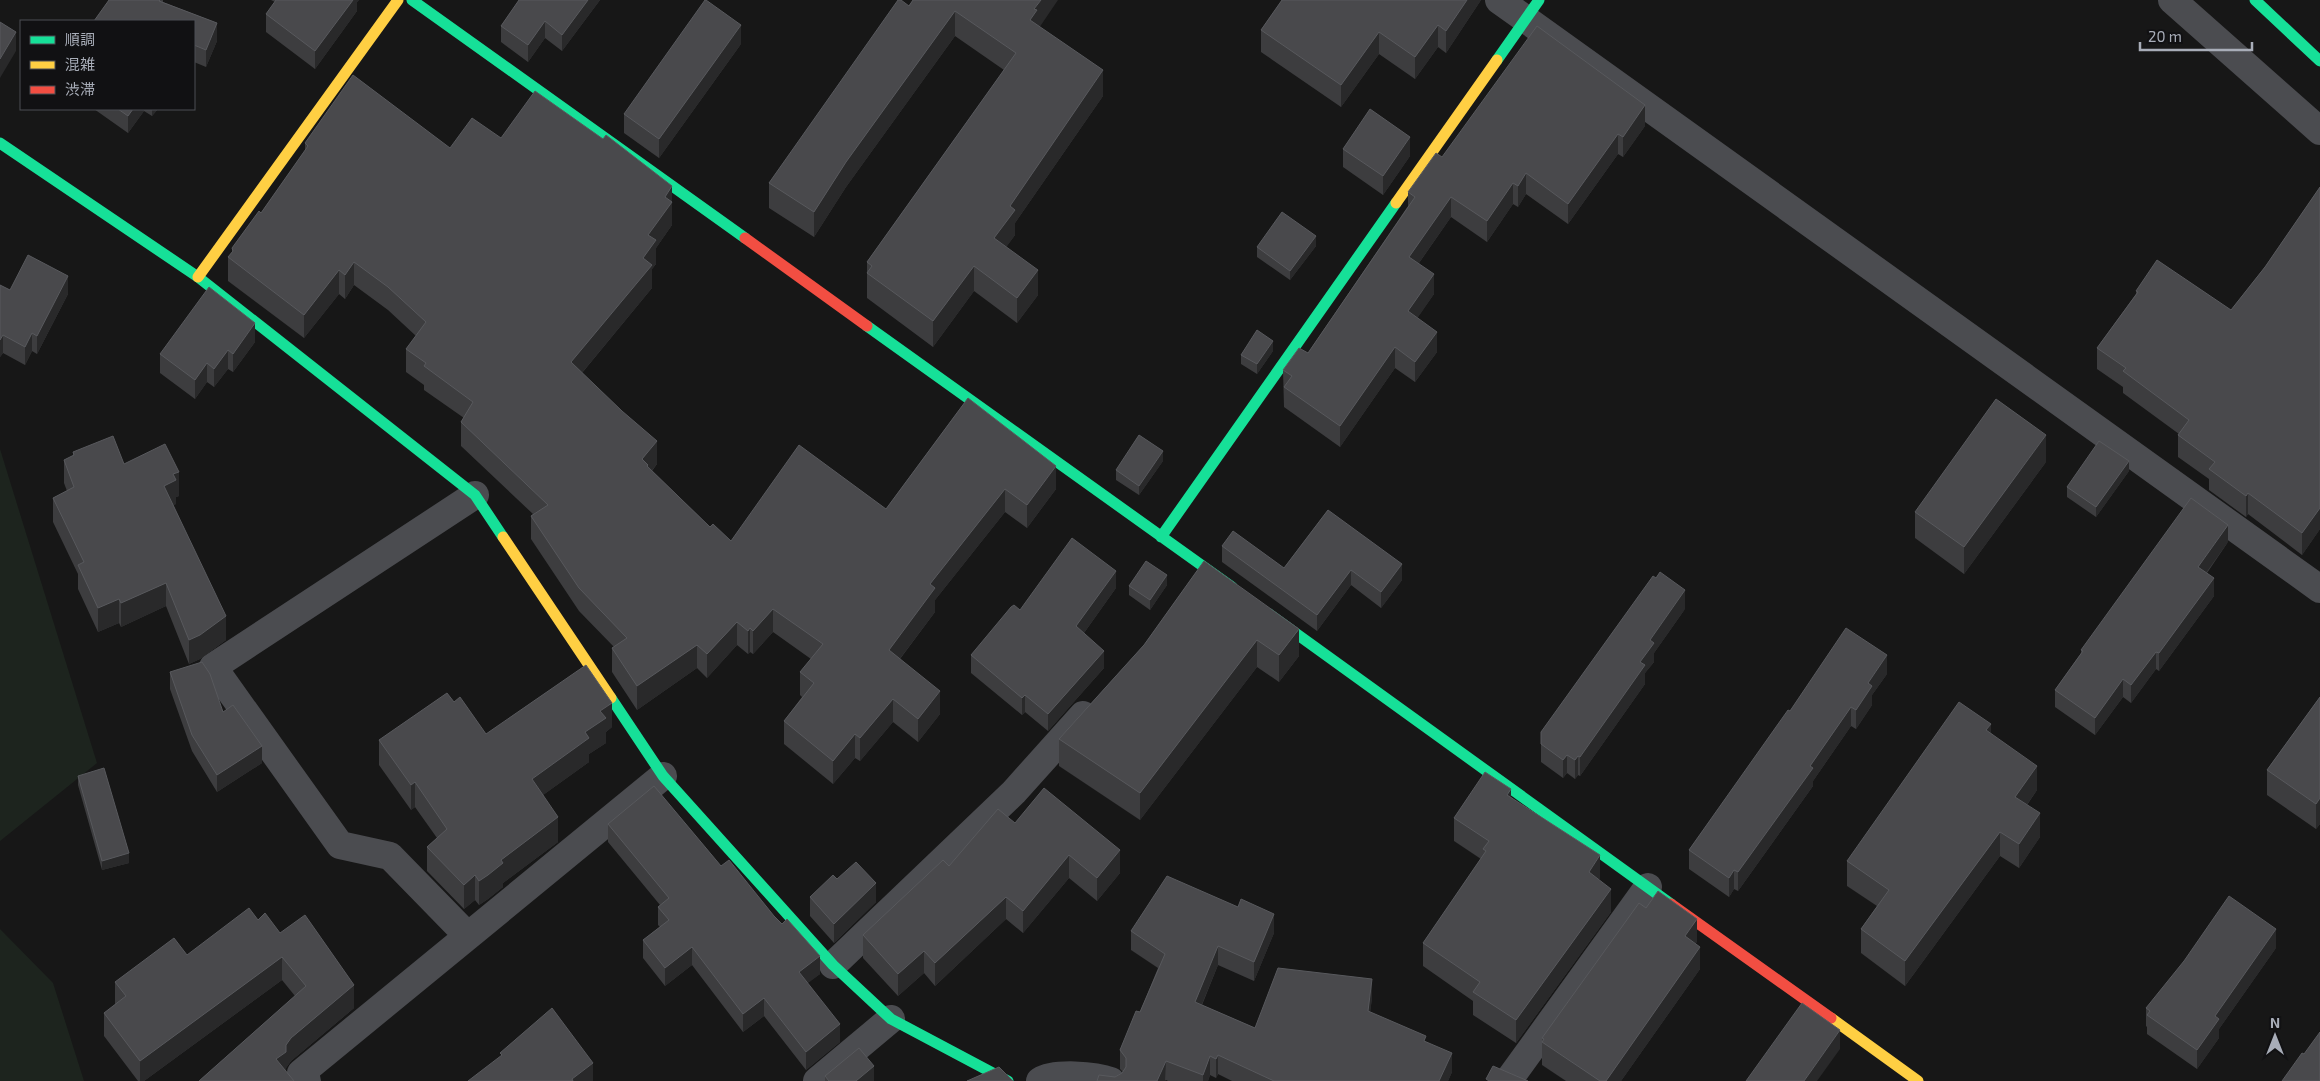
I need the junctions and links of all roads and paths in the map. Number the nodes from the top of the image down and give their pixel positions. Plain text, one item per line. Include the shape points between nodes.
1 (398, 0) edge
2 (412, 0) edge
3 (1499, 0) edge
4 (2172, 0) edge
5 (2255, 0) edge
6 (1532, 9) edge
7 (2320, 61) edge
8 (2320, 132) edge
9 (0, 143) edge
10 (198, 277) junction
11 (475, 495) junction
12 (1161, 537) junction
13 (1202, 565) junction
14 (1184, 589) edge
15 (2320, 589) edge
16 (1241, 594) edge
17 (1257, 606) edge
18 (1099, 697) edge
19 (663, 776) junction
20 (1648, 887) junction
21 (468, 936) junction
22 (833, 965) junction
23 (891, 1019) junction
24 (308, 1081) edge
25 (817, 1081) edge
26 (1008, 1081) edge
27 (1040, 1081) edge
28 (1111, 1081) edge
29 (1508, 1081) edge
30 (1918, 1081) edge

1 - 10 street
2 - 12 street
3 - 6 street
4 - 8 street
5 - 7 street
6 - 12 street
6 - 15 street
9 - 10 street
10 - 11 street
11 - 19 street
11 - 21 street via 213,667 340,845 390,856
12 - 13 street
13 - 14 street
13 - 16 street
17 - 20 street
18 - 22 street via 1014,792
19 - 21 street
19 - 22 street
20 - 29 street
20 - 30 street
21 - 24 street via 300,1073
22 - 23 street
23 - 25 street
23 - 26 street
27 - 28 street via 1048,1076 1101,1077

